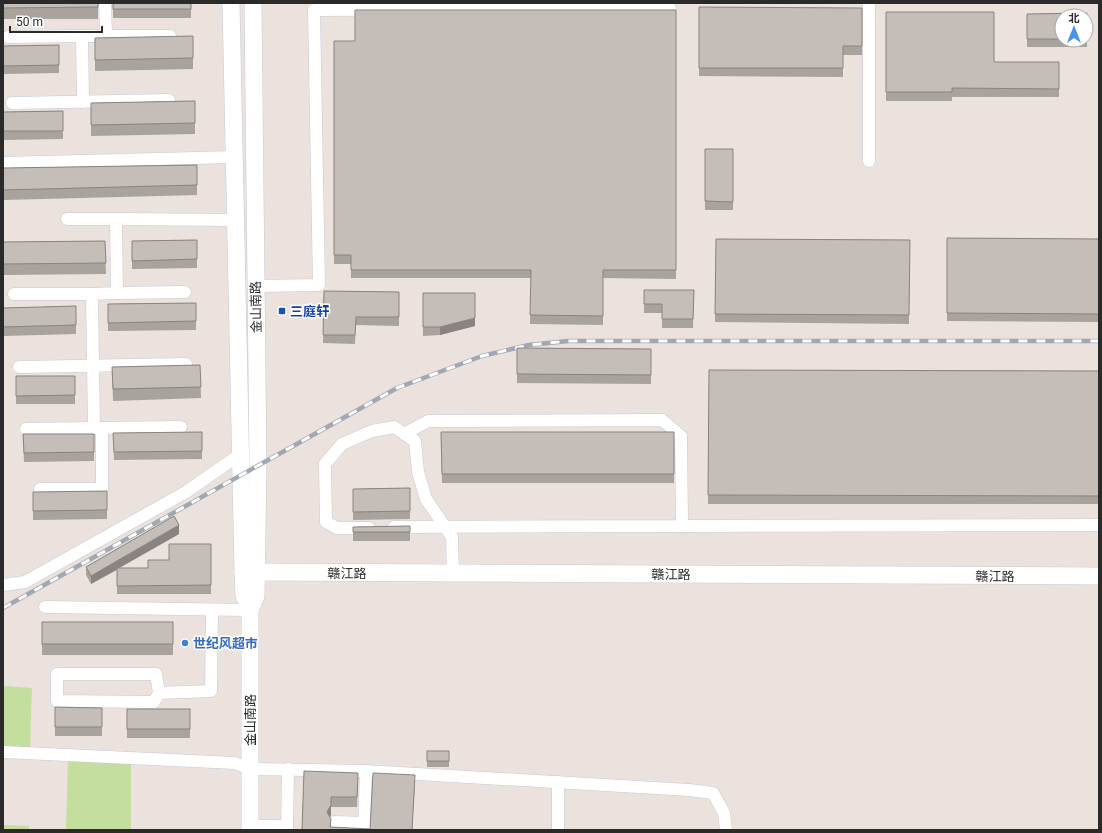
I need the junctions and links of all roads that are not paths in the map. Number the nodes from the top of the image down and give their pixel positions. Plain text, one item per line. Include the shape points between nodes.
1 (105, 3) edge
2 (231, 3) edge
3 (253, 3) edge
4 (869, 3) edge
5 (404, 6) edge
6 (670, 8) edge
7 (82, 36) junction
8 (106, 36) junction
9 (170, 36) edge
10 (8, 37) dead end
11 (169, 100) edge
12 (84, 102) junction
13 (12, 104) dead end
14 (234, 157) junction
15 (869, 161) dead end
16 (3, 163) edge
17 (68, 219) dead end
18 (116, 219) junction
19 (236, 220) junction
20 (256, 286) junction
21 (186, 292) dead end
22 (117, 293) junction
23 (14, 294) dead end
24 (92, 294) junction
25 (186, 364) edge
26 (93, 366) junction
27 (19, 367) dead end
28 (181, 427) dead end
29 (98, 428) junction
30 (26, 429) dead end
31 (404, 434) junction
32 (242, 454) junction
33 (40, 489) dead end
34 (1099, 525) edge
35 (444, 526) junction
36 (682, 526) junction
37 (250, 572) junction
38 (453, 573) junction
39 (1099, 576) edge
40 (3, 585) edge
41 (45, 607) dead end
42 (212, 610) junction
43 (250, 610) junction
44 (159, 694) junction
45 (3, 752) edge
46 (250, 769) junction
47 (288, 769) junction
48 (366, 771) junction
49 (558, 782) junction
50 (334, 822) dead end
51 (364, 827) edge
52 (250, 828) edge
53 (287, 828) edge
54 (558, 830) edge
55 (726, 830) edge

1 - 8 street
2 - 14 main road, 金山南路
3 - 20 main road, 金山南路
4 - 15 street
5 - 6 street
5 - 20 street via 314,10 319,285
7 - 8 street
7 - 10 street
7 - 12 street
8 - 9 street
11 - 12 street
12 - 13 street
14 - 16 street
14 - 19 main road, 金山南路
17 - 18 street
18 - 19 street
18 - 22 street
19 - 32 main road, 金山南路
20 - 37 main road, 金山南路
21 - 22 street
22 - 24 street
23 - 24 street
24 - 26 street
25 - 26 street
26 - 27 street
26 - 29 street
28 - 29 street
29 - 30 street
29 - 33 street via 102,489
31 - 35 street via 415,442 418,472 426,499
31 - 35 street via 394,427 372,430 342,444 325,464 326,522 337,528
31 - 36 street via 428,421 662,420 681,436
32 - 37 main road, 金山南路
32 - 40 street via 186,492 25,582
34 - 36 street
35 - 36 street
35 - 38 street via 452,537
37 - 38 main road, 赣江路
37 - 43 main road, 金山南路 via 256,596
38 - 39 main road, 赣江路
41 - 42 street
42 - 43 street
42 - 44 street via 211,691
43 - 46 main road, 金山南路
44 - 44 street via 156,674 57,674 57,701 154,702
45 - 46 street via 234,764
46 - 47 street
46 - 52 main road, 金山南路
47 - 48 street
47 - 53 street
48 - 49 street
48 - 51 street
49 - 54 street
49 - 55 street via 713,793 724,813
50 - 51 street
52 - 53 street

